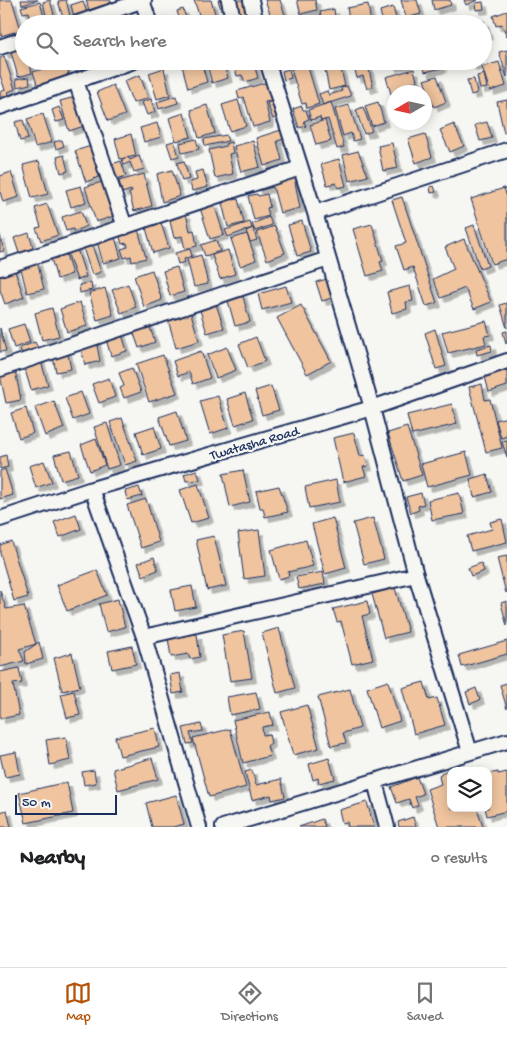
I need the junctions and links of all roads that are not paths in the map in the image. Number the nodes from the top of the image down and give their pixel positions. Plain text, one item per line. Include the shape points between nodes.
1 (142, 0) edge
2 (229, 0) edge
3 (252, 0) edge
4 (100, 15) edge
5 (147, 15) edge
6 (232, 15) edge
7 (254, 15) edge
8 (15, 42) edge
9 (0, 47) edge
10 (108, 70) edge
11 (270, 70) edge
12 (76, 81) junction
13 (0, 107) edge
14 (507, 150) edge
15 (300, 168) junction
16 (315, 213) junction
17 (125, 227) junction
18 (328, 259) junction
19 (0, 268) edge
20 (507, 362) edge
21 (0, 369) edge
22 (372, 408) junction
23 (92, 489) junction
24 (0, 519) edge
25 (416, 575) junction
26 (144, 636) junction
27 (507, 741) edge
28 (470, 752) junction
29 (375, 782) junction
30 (199, 827) edge
31 (223, 827) edge
32 (388, 827) edge

1 - 4 street
1 - 5 street
2 - 6 street
3 - 7 street
8 - 9 street
10 - 12 street
11 - 15 street
12 - 13 street
12 - 17 street
14 - 16 street
15 - 16 street
15 - 17 street
16 - 18 street
17 - 19 street
18 - 21 street
18 - 22 street
20 - 22 street, Twatasha Road
22 - 23 street, Twatasha Road
22 - 25 street
23 - 24 street, Twatasha Road
23 - 26 street
25 - 26 street
25 - 28 street
26 - 30 street
27 - 28 street
28 - 29 street
29 - 31 street
29 - 32 street

